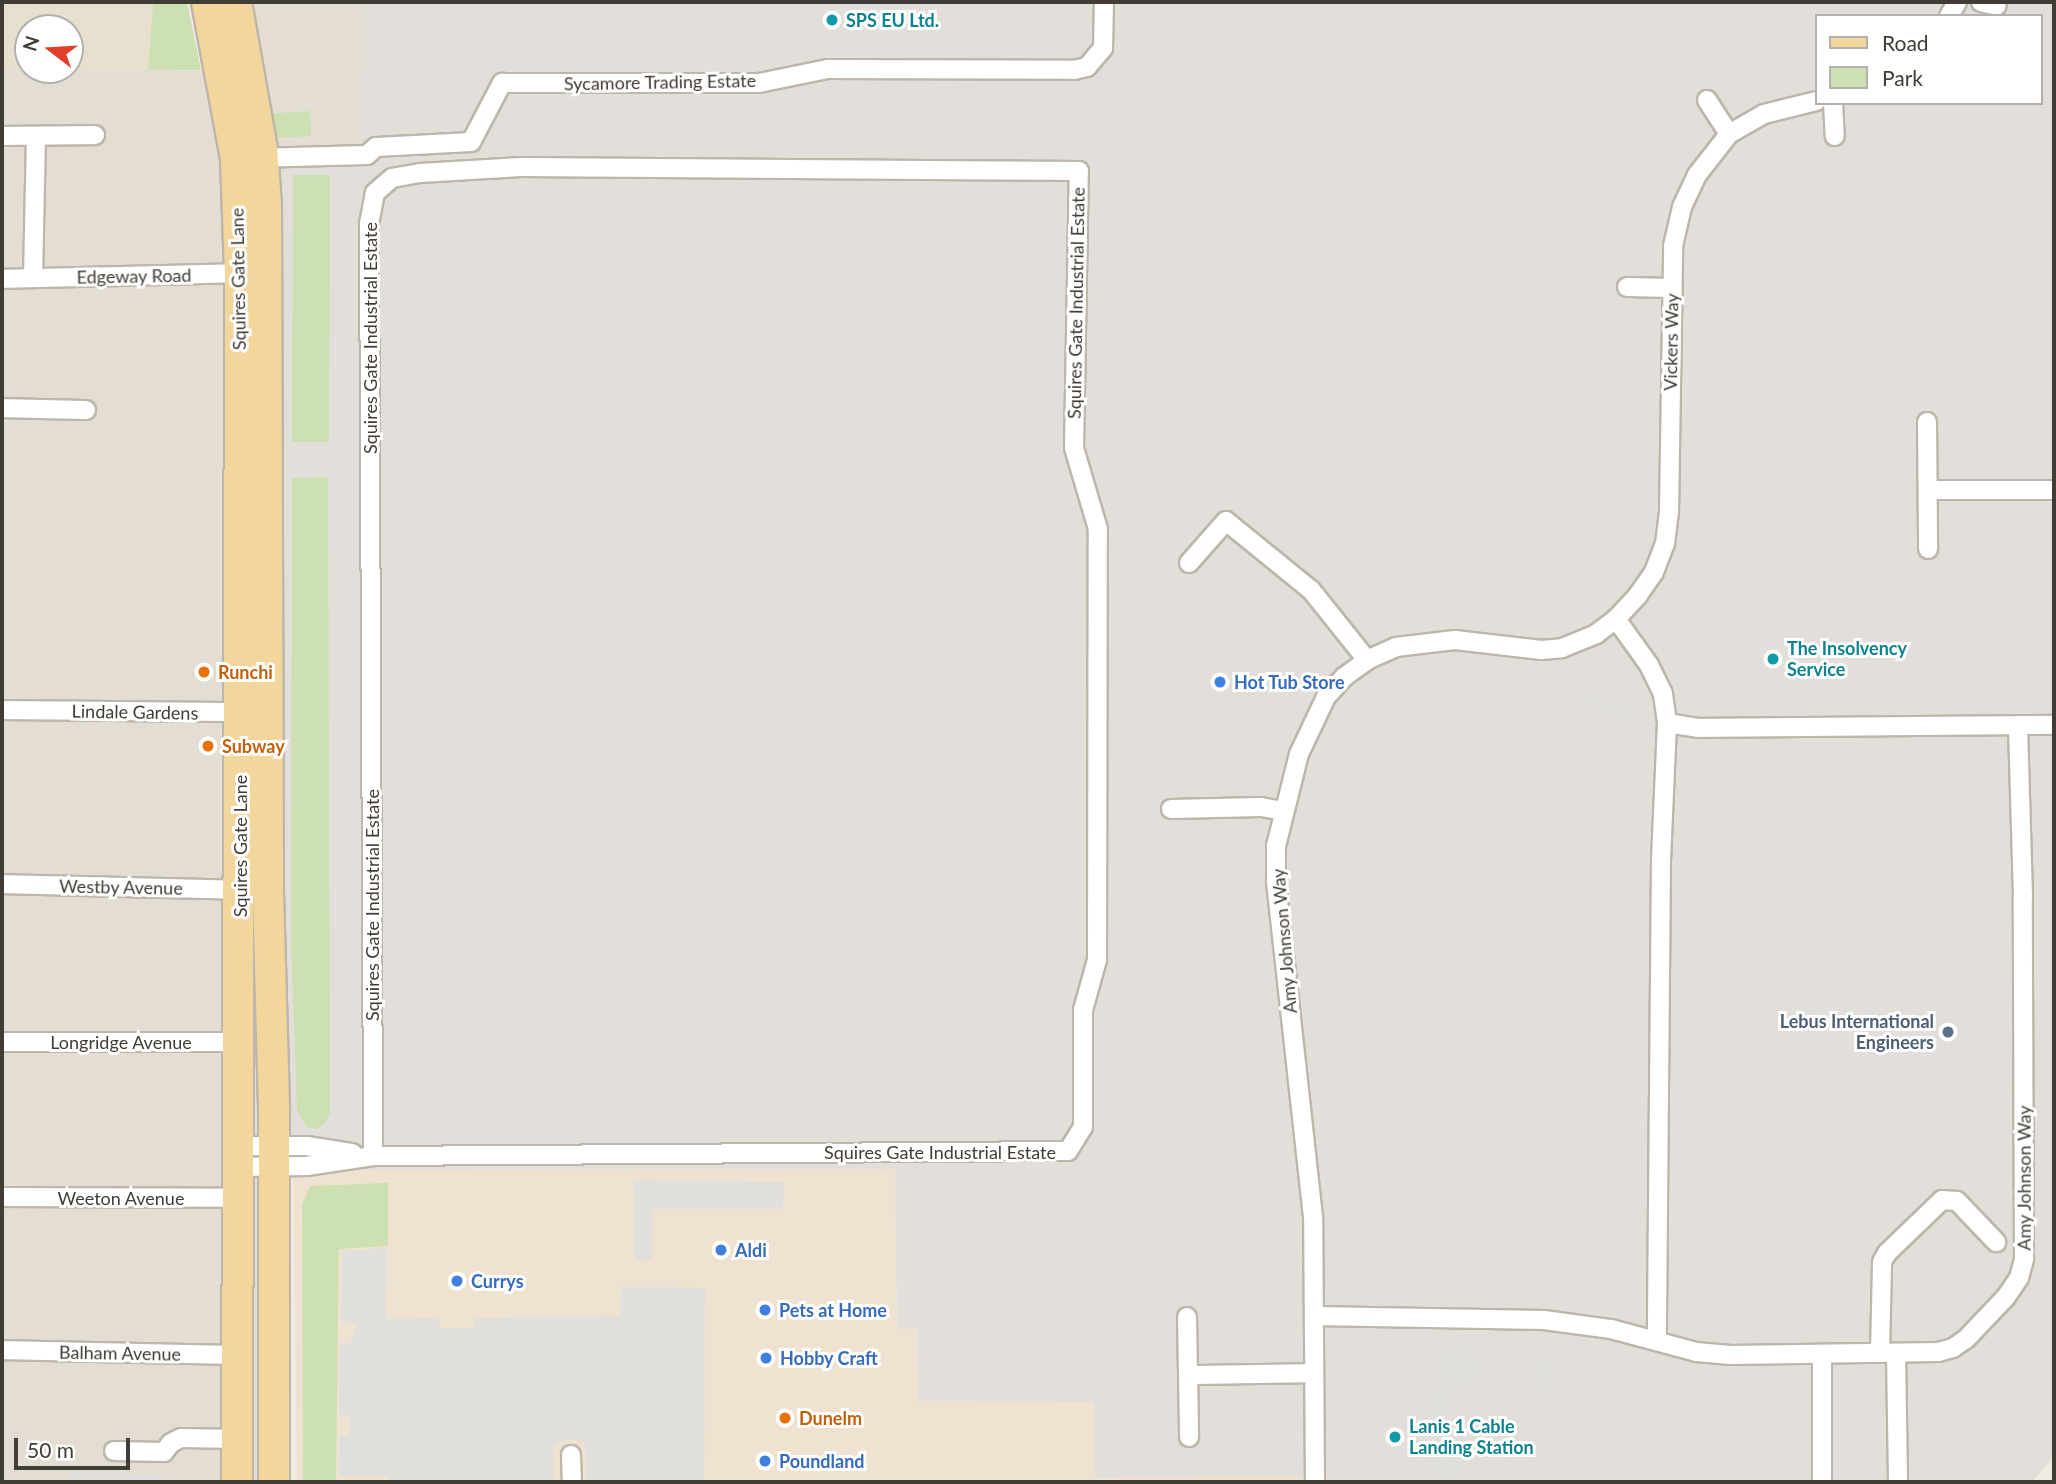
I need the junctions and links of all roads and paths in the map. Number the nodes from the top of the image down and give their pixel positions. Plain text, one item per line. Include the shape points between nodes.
1 (207, 2) edge
2 (236, 2) edge
3 (1104, 2) edge
4 (1706, 100) dead end
5 (1814, 102) edge
6 (1833, 105) edge
7 (1729, 134) junction
8 (94, 135) dead end
9 (2, 136) edge
10 (36, 136) junction
11 (1835, 136) dead end
12 (250, 159) junction
13 (253, 273) junction
14 (33, 278) junction
15 (2, 279) edge
16 (1627, 287) dead end
17 (1671, 288) junction
18 (2, 408) edge
19 (86, 410) dead end
20 (1927, 422) dead end
21 (1928, 490) junction
22 (2054, 490) edge
23 (1928, 549) dead end
24 (1189, 563) dead end
25 (1616, 619) junction
26 (1596, 634) joint
27 (1367, 660) junction
28 (2, 710) edge
29 (254, 712) junction
30 (1667, 723) junction
31 (2018, 725) junction
32 (2054, 725) edge
33 (1171, 809) dead end
34 (1284, 811) junction
35 (2, 884) edge
36 (240, 890) junction
37 (2, 1042) edge
38 (241, 1042) junction
39 (240, 1156) junction
40 (274, 1156) junction
41 (373, 1156) junction
42 (2, 1197) edge
43 (240, 1198) junction
44 (1996, 1242) dead end
45 (1314, 1316) junction
46 (1187, 1317) dead end
47 (275, 1330) junction
48 (1657, 1341) junction
49 (2, 1350) edge
50 (1888, 1353) junction
51 (238, 1355) junction
52 (1822, 1356) junction
53 (1313, 1373) junction
54 (1189, 1376) junction
55 (1189, 1437) dead end
56 (238, 1439) junction
57 (114, 1451) dead end
58 (571, 1455) dead end
59 (237, 1482) edge
60 (261, 1482) edge
61 (274, 1482) edge
62 (572, 1482) edge
63 (1315, 1482) edge
64 (1822, 1482) edge
65 (1898, 1482) edge

1 - 12 main road, Squires Gate Lane
2 - 12 main road, Squires Gate Lane
3 - 12 street, Sycamore Trading Estate via 1103,48 1087,67 1074,70 828,69 759,83 502,83 471,142 376,147 368,155
4 - 7 street
5 - 7 street, Vickers Way via 1764,114
6 - 11 street
7 - 17 street, Vickers Way via 1696,175 1682,207 1673,246
8 - 10 street
9 - 10 street
10 - 14 street
12 - 13 main road, Squires Gate Lane
13 - 14 street, Edgeway Road
13 - 29 main road, Squires Gate Lane
14 - 15 street, Edgeway Road
16 - 17 street
17 - 25 street, Vickers Way via 1665,544 1654,572
18 - 19 street
20 - 21 street
21 - 22 street
21 - 23 street
24 - 27 street via 1226,521 1311,590
25 - 26 street, Vickers Way
25 - 30 street via 1650,664 1663,694
26 - 27 street, Amy Johnson Way via 1579,643 1541,650 1454,640 1424,642 1396,647
27 - 34 street, Amy Johnson Way via 1326,697 1311,724
28 - 29 street, Lindale Gardens
29 - 36 main road, Squires Gate Lane
29 - 40 main road, Squires Gate Lane
30 - 31 street via 1698,728
30 - 48 street via 1661,861
31 - 32 street
31 - 50 street, Amy Johnson Way via 2024,1259 2012,1287 1953,1348
33 - 34 street via 1261,807
34 - 45 street, Amy Johnson Way via 1276,846 1276,881 1313,1217
35 - 36 street, Westby Avenue
36 - 38 main road, Squires Gate Lane
37 - 38 street, Longridge Avenue
38 - 39 main road, Squires Gate Lane
39 - 40 street
39 - 43 main road, Squires Gate Lane
40 - 41 street via 307,1146
40 - 47 main road, Squires Gate Lane
41 - 41 street, Squires Gate Industrial Estate via 369,223 375,193 392,178 420,173 521,167 1079,171 1074,448 1098,529 1097,960 1083,1010 1083,1127 1068,1151
42 - 43 street, Weeton Avenue
43 - 51 main road, Squires Gate Lane
44 - 50 street via 1957,1201 1942,1200 1887,1253 1879,1287
45 - 48 street, Amy Johnson Way via 1544,1320
45 - 53 street, Amy Johnson Way
46 - 54 street
47 - 60 main road
47 - 61 main road, Squires Gate Lane
48 - 52 street, Amy Johnson Way via 1696,1352
49 - 51 street, Balham Avenue
50 - 52 street, Amy Johnson Way
50 - 65 street
51 - 56 main road, Squires Gate Lane
52 - 64 street
53 - 54 street
53 - 63 street, Amy Johnson Way
54 - 55 street
56 - 57 street via 181,1438 164,1452
56 - 59 main road, Squires Gate Lane
58 - 62 street

